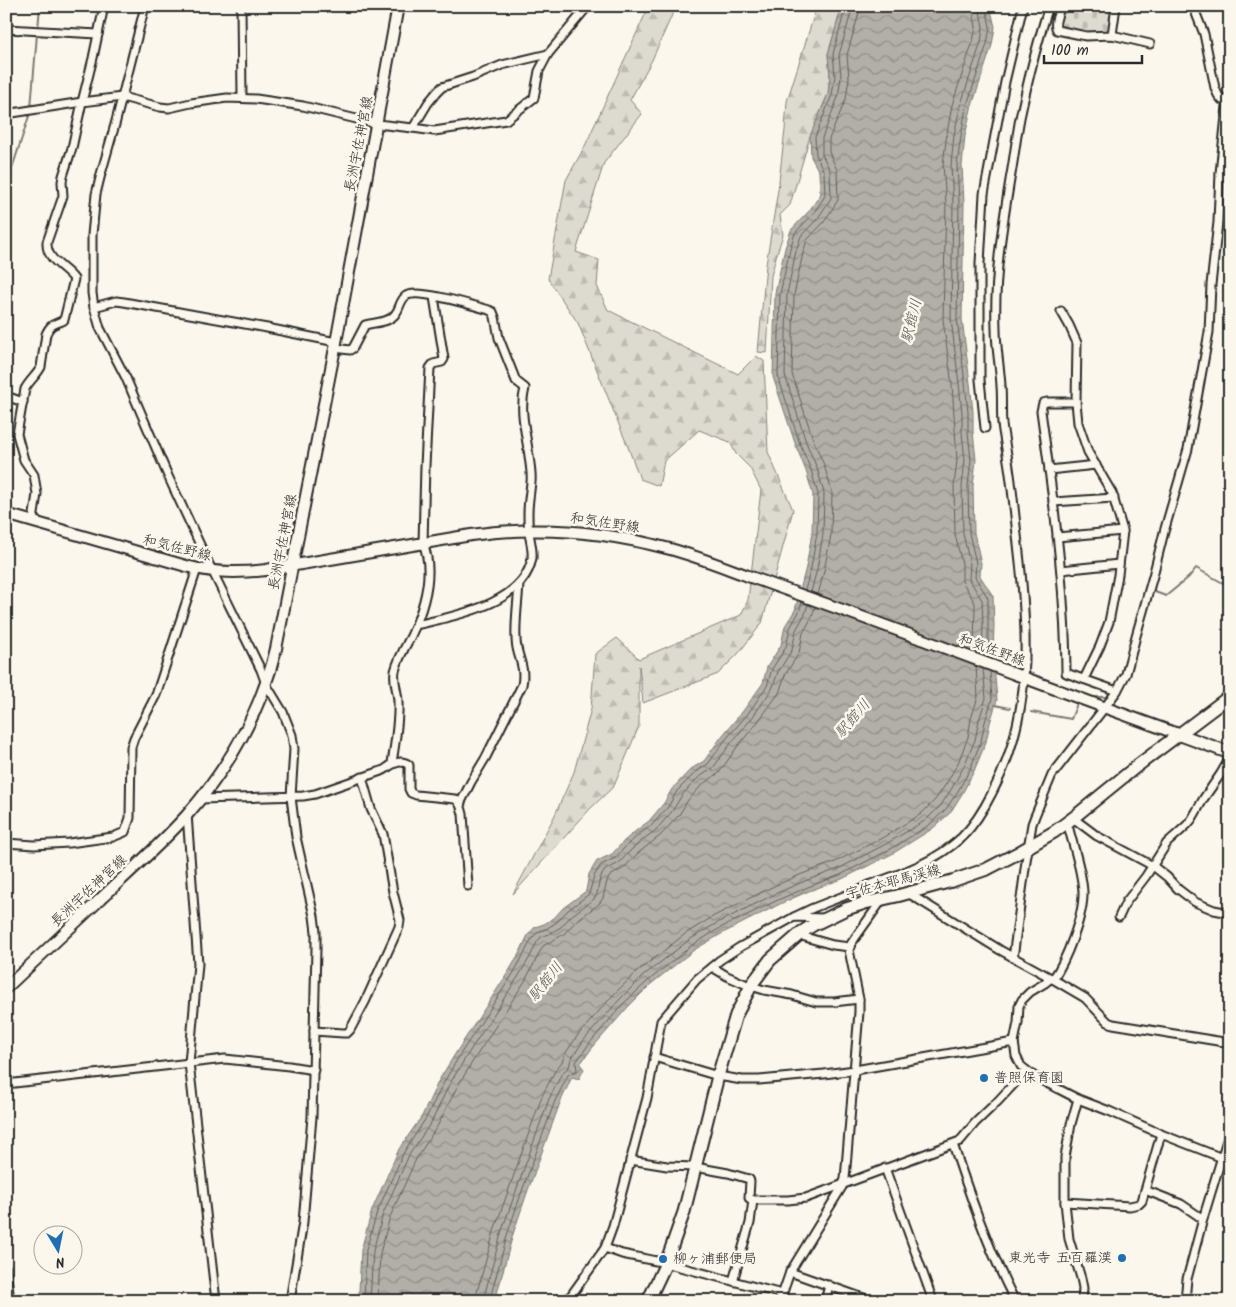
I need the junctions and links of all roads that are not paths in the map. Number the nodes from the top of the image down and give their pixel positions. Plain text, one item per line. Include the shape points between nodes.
1 (104, 6) edge
2 (145, 6) edge
3 (240, 6) edge
4 (398, 6) edge
5 (588, 6) edge
6 (1023, 6) edge
7 (1049, 6) edge
8 (1061, 6) edge
9 (1116, 6) edge
10 (1193, 6) edge
11 (6, 29) edge
12 (98, 34) junction
13 (1112, 35) junction
14 (1150, 44) dead end
15 (548, 54) junction
16 (1230, 94) edge
17 (122, 97) junction
18 (242, 98) junction
19 (1229, 99) edge
20 (82, 102) junction
21 (6, 114) edge
22 (377, 124) junction
23 (413, 128) junction
24 (1220, 173) junction
25 (1230, 176) edge
26 (434, 297) junction
27 (94, 306) junction
28 (1061, 311) dead end
29 (335, 345) junction
30 (6, 396) edge
31 (23, 402) junction
32 (1076, 402) junction
33 (985, 428) dead end
34 (1096, 464) junction
35 (1049, 470) junction
36 (1114, 498) junction
37 (1053, 502) junction
38 (6, 514) edge
39 (33, 521) junction
40 (529, 531) junction
41 (1123, 531) junction
42 (1057, 536) junction
43 (423, 543) junction
44 (1119, 564) junction
45 (292, 566) junction
46 (197, 569) junction
47 (1061, 570) junction
48 (212, 571) junction
49 (519, 584) junction
50 (416, 625) junction
51 (1023, 676) junction
52 (1084, 679) junction
53 (266, 684) junction
54 (1117, 691) junction
55 (1230, 696) edge
56 (1105, 707) junction
57 (1178, 734) junction
58 (1230, 753) edge
59 (1230, 758) edge
60 (392, 763) junction
61 (362, 777) junction
62 (292, 797) junction
63 (200, 799) junction
64 (460, 804) junction
65 (187, 814) junction
66 (1069, 821) junction
67 (6, 843) edge
68 (1028, 847) junction
69 (1153, 866) junction
70 (468, 886) dead end
71 (908, 893) junction
72 (884, 899) junction
73 (1230, 913) edge
74 (1119, 917) dead end
75 (794, 918) junction
76 (827, 918) junction
77 (798, 935) junction
78 (850, 947) junction
79 (1013, 958) junction
80 (712, 967) junction
81 (1052, 978) junction
82 (751, 986) junction
83 (6, 988) edge
84 (859, 999) junction
85 (314, 1031) junction
86 (1014, 1042) junction
87 (1230, 1043) edge
88 (654, 1057) junction
89 (189, 1063) junction
90 (314, 1070) junction
91 (855, 1070) junction
92 (1026, 1072) junction
93 (718, 1076) junction
94 (6, 1084) edge
95 (1078, 1099) junction
96 (1230, 1130) edge
97 (1160, 1134) junction
98 (953, 1144) junction
99 (1222, 1158) junction
100 (630, 1160) junction
101 (1230, 1161) edge
102 (695, 1167) junction
103 (885, 1168) junction
104 (844, 1183) junction
105 (1145, 1190) junction
106 (753, 1200) junction
107 (1065, 1202) junction
108 (1203, 1219) junction
109 (605, 1248) junction
110 (666, 1263) junction
111 (6, 1268) edge
112 (790, 1272) junction
113 (733, 1281) junction
114 (829, 1285) junction
115 (781, 1297) edge
116 (10, 1301) edge
117 (216, 1301) edge
118 (290, 1301) edge
119 (567, 1301) edge
120 (648, 1301) edge
121 (825, 1301) edge
122 (872, 1301) edge
123 (933, 1301) edge
124 (1014, 1301) edge
125 (1082, 1301) edge
126 (1185, 1301) edge

1 - 12 street
2 - 17 street
3 - 18 street
4 - 22 main road, 長洲宇佐神宮線
5 - 15 street
6 - 33 street via 984,194 980,263 980,380
7 - 51 street via 1019,121 999,250 996,296 1002,424 1024,601
8 - 13 street via 1055,25 1057,30 1086,36
9 - 13 street
10 - 19 street via 1207,46 1214,88 1222,100
11 - 12 street
12 - 20 street
13 - 14 street
15 - 23 street via 502,65 442,88 428,103
15 - 23 street via 539,70 534,98 506,120 434,131
16 - 19 street
17 - 18 street via 169,108
17 - 20 street
17 - 27 street via 96,194 92,235
18 - 22 street via 303,106
19 - 24 street
20 - 21 street
20 - 31 street via 63,176 63,196 46,248 74,279 64,320 52,324 48,330 41,367 25,389
22 - 23 street
22 - 29 main road, 長洲宇佐神宮線
24 - 25 street
24 - 54 street via 1209,332 1188,449 1126,674
26 - 29 street via 408,295 393,317 365,325 353,348
26 - 40 street via 493,312 510,368 516,381 525,388 522,405 531,470
26 - 43 street via 444,359 430,368
27 - 29 street via 124,302 258,326
27 - 48 street via 100,328
28 - 32 street via 1076,343
29 - 45 main road, 長洲宇佐神宮線
30 - 31 street
31 - 39 street via 17,434 24,460 34,475 37,494
32 - 34 street via 1084,443
32 - 35 street via 1047,402 1041,408
34 - 35 street
34 - 36 street
35 - 37 street
36 - 37 street
36 - 41 street
37 - 42 street
38 - 39 main road, 和気佐野線
39 - 46 main road, 和気佐野線
40 - 43 main road, 和気佐野線 via 480,534
40 - 49 street via 532,557
40 - 51 main road, 和気佐野線 via 591,534 665,548
41 - 42 street
41 - 44 street
42 - 47 street
43 - 45 main road, 和気佐野線
43 - 50 street via 428,559 427,587
44 - 47 street
44 - 52 street via 1109,622
45 - 48 main road, 和気佐野線 via 256,571
45 - 53 main road, 長洲宇佐神宮線
46 - 48 main road, 和気佐野線
46 - 67 street via 156,695 131,747 130,818 125,832 113,837 69,843
47 - 52 street via 1066,673
48 - 53 street
49 - 50 street via 477,610
49 - 64 street via 516,640 524,672 522,685
50 - 60 street via 395,670 398,711
51 - 56 main road, 和気佐野線
51 - 75 street via 1018,729 1008,759 986,804 964,835 920,866
52 - 54 street
53 - 62 street via 292,734
53 - 63 main road, 長洲宇佐神宮線 via 240,739
54 - 56 street
55 - 57 main road, 宇佐本耶馬渓線
56 - 57 main road, 和気佐野線
56 - 68 street via 1052,775 1032,824
57 - 58 main road
57 - 66 main road, 宇佐本耶馬渓線
59 - 69 street via 1192,819 1166,843
60 - 61 street via 384,770
60 - 64 street via 406,762 409,765 411,793 455,798
61 - 62 street via 315,794
61 - 85 street via 371,809 383,834 399,927 350,1030 343,1033
62 - 63 street
62 - 85 street via 296,837 316,932
63 - 65 main road, 長洲宇佐神宮線
64 - 70 street
65 - 83 main road, 長洲宇佐神宮線
65 - 89 street via 198,964
66 - 68 main road, 宇佐本耶馬渓線
66 - 69 street
66 - 81 street via 1068,829 1083,893 1070,947
68 - 71 main road, 宇佐本耶馬渓線 via 978,872
68 - 79 street
69 - 73 street via 1195,902
69 - 74 street
71 - 72 main road, 宇佐本耶馬渓線
71 - 79 street
72 - 76 main road, 宇佐本耶馬渓線 via 855,906
72 - 78 street
75 - 76 street
75 - 80 street via 740,946
76 - 77 main road, 宇佐本耶馬渓線
77 - 78 street
77 - 82 main road, 宇佐本耶馬渓線 via 770,960
78 - 84 street
79 - 81 street
80 - 82 street
80 - 88 street via 660,1021
81 - 86 street via 1022,1000
81 - 87 street via 1085,998 1108,1022
82 - 84 street via 816,1002
82 - 93 main road, 宇佐本耶馬渓線 via 736,1015
84 - 91 street
85 - 90 street
86 - 91 street
86 - 92 street via 1016,1056
88 - 93 street
88 - 100 street
89 - 90 street via 225,1059
89 - 94 street
89 - 117 street
90 - 118 street via 303,1222
91 - 93 street via 759,1080
91 - 104 street
92 - 95 street
92 - 98 street
93 - 102 main road, 宇佐本耶馬渓線
95 - 97 street
95 - 107 street via 1064,1157
96 - 99 street
97 - 99 street
97 - 105 street
98 - 103 street
98 - 124 street via 981,1225
99 - 101 street
99 - 108 street
100 - 102 street
100 - 109 street
102 - 106 street via 749,1179 749,1198
102 - 110 main road, 宇佐本耶馬渓線
103 - 104 street
103 - 123 street
104 - 106 street via 806,1198
104 - 112 street
105 - 107 street via 1142,1200 1135,1206
105 - 108 street via 1181,1204
106 - 113 street via 750,1223
107 - 125 street via 1069,1238 1083,1288
108 - 126 street via 1187,1279
109 - 110 street
109 - 119 street
110 - 113 street
110 - 120 main road, 宇佐本耶馬渓線
111 - 116 street
112 - 114 street
112 - 115 street
113 - 115 street
114 - 121 street
114 - 122 street

